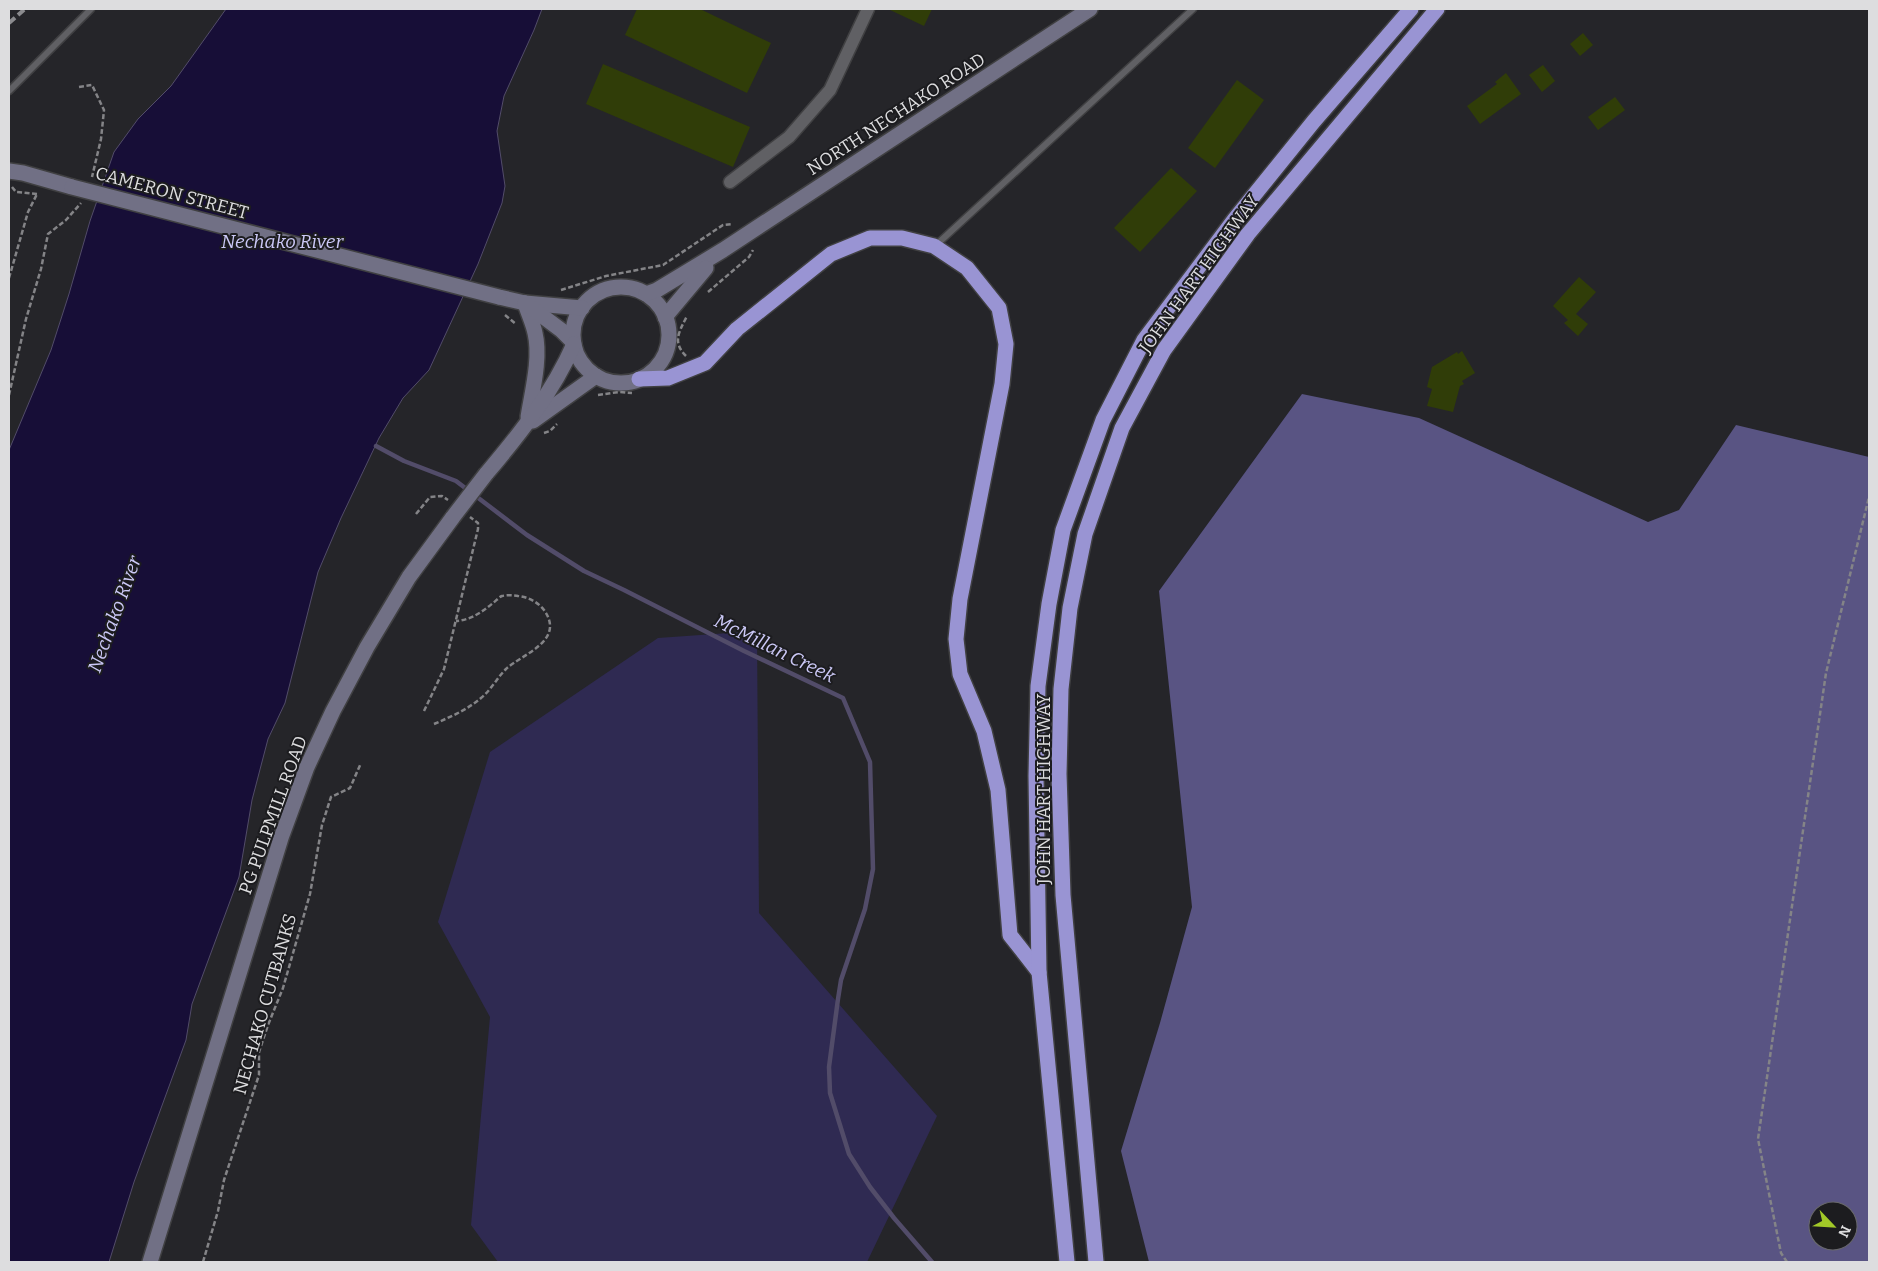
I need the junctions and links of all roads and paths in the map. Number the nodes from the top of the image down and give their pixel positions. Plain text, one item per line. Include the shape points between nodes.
1 (90, 9) edge
2 (868, 9) edge
3 (1090, 9) edge
4 (1193, 9) edge
5 (1412, 9) edge
6 (1437, 9) edge
7 (79, 88) dead end
8 (9, 91) edge
9 (9, 171) edge
10 (90, 180) dead end
11 (730, 182) dead end
12 (9, 183) edge
13 (78, 192) junction
14 (703, 238) dead end
15 (934, 246) junction
16 (754, 248) dead end
17 (723, 250) junction
18 (9, 278) edge
19 (674, 281) junction
20 (706, 293) dead end
21 (646, 294) junction
22 (684, 294) junction
23 (525, 303) junction
24 (582, 308) junction
25 (501, 313) dead end
26 (665, 317) junction
27 (520, 332) dead end
28 (573, 343) junction
29 (705, 363) junction
30 (596, 376) junction
31 (637, 386) junction
32 (9, 395) edge
33 (589, 398) dead end
34 (526, 426) junction
35 (1869, 497) edge
36 (449, 501) dead end
37 (416, 514) dead end
38 (458, 514) junction
39 (456, 621) junction
40 (424, 711) dead end
41 (434, 724) dead end
42 (361, 763) dead end
43 (1039, 972) junction
44 (150, 1262) edge
45 (203, 1262) edge
46 (1067, 1262) edge
47 (1096, 1262) edge
48 (1787, 1262) edge

1 - 8 lane
2 - 11 street via 830,90 789,137
3 - 17 main road, NORTH NECHAKO ROAD
4 - 15 lane
5 - 43 highway, JOHN HART HIGHWAY via 1314,121 1234,220 1144,340 1103,420 1063,530 1038,686
6 - 47 highway, JOHN HART HIGHWAY via 1248,234 1164,350 1122,428 1085,534 1070,608 1061,689 1059,774 1063,895
7 - 10 path via 92,85 104,110 101,139
9 - 13 main road, CAMERON STREET
12 - 18 path via 16,192 37,194 28,212
13 - 23 main road, CAMERON STREET, bridge
13 - 32 path via 80,206 48,234
14 - 19 path via 663,265
15 - 29 highway via 902,238 870,238 831,254 737,329
15 - 43 highway via 967,268 999,308 1006,344 1002,384 960,599 956,639 960,674 984,732 998,790 1010,935
16 - 20 path
17 - 19 main road, NORTH NECHAKO ROAD
17 - 22 main road, NORTH NECHAKO ROAD
19 - 21 main road, NORTH NECHAKO ROAD
21 - 24 main road via 631,288 615,287 600,292
21 - 26 main road via 658,304
22 - 26 main road, NORTH NECHAKO ROAD
22 - 29 path via 692,306 678,339 679,348 686,356 700,356
23 - 24 main road
23 - 28 main road
23 - 34 main road via 535,334 536,349 536,374
24 - 28 main road via 573,329
25 - 27 path
26 - 31 main road via 669,331 668,346 662,360
28 - 30 main road via 584,366
28 - 34 main road via 564,366
29 - 31 highway
30 - 31 main road via 610,382
30 - 34 main road
31 - 33 path
34 - 38 main road, PG PULPMILL ROAD, bridge
35 - 48 path via 1826,674 1758,1140 1781,1253
36 - 37 path via 442,496 430,497
38 - 39 path via 478,523 478,529
38 - 44 main road, PG PULPMILL ROAD via 409,577 367,647 307,767 278,848
39 - 40 path via 444,669
39 - 41 path via 476,616 502,596 516,596 530,598 542,608 548,616 550,629 537,649 505,670 481,698
42 - 45 path, NECHAKO CUTBANKS via 350,788 330,797 310,894 283,988 259,1052 259,1075 224,1180
43 - 46 highway, JOHN HART HIGHWAY

